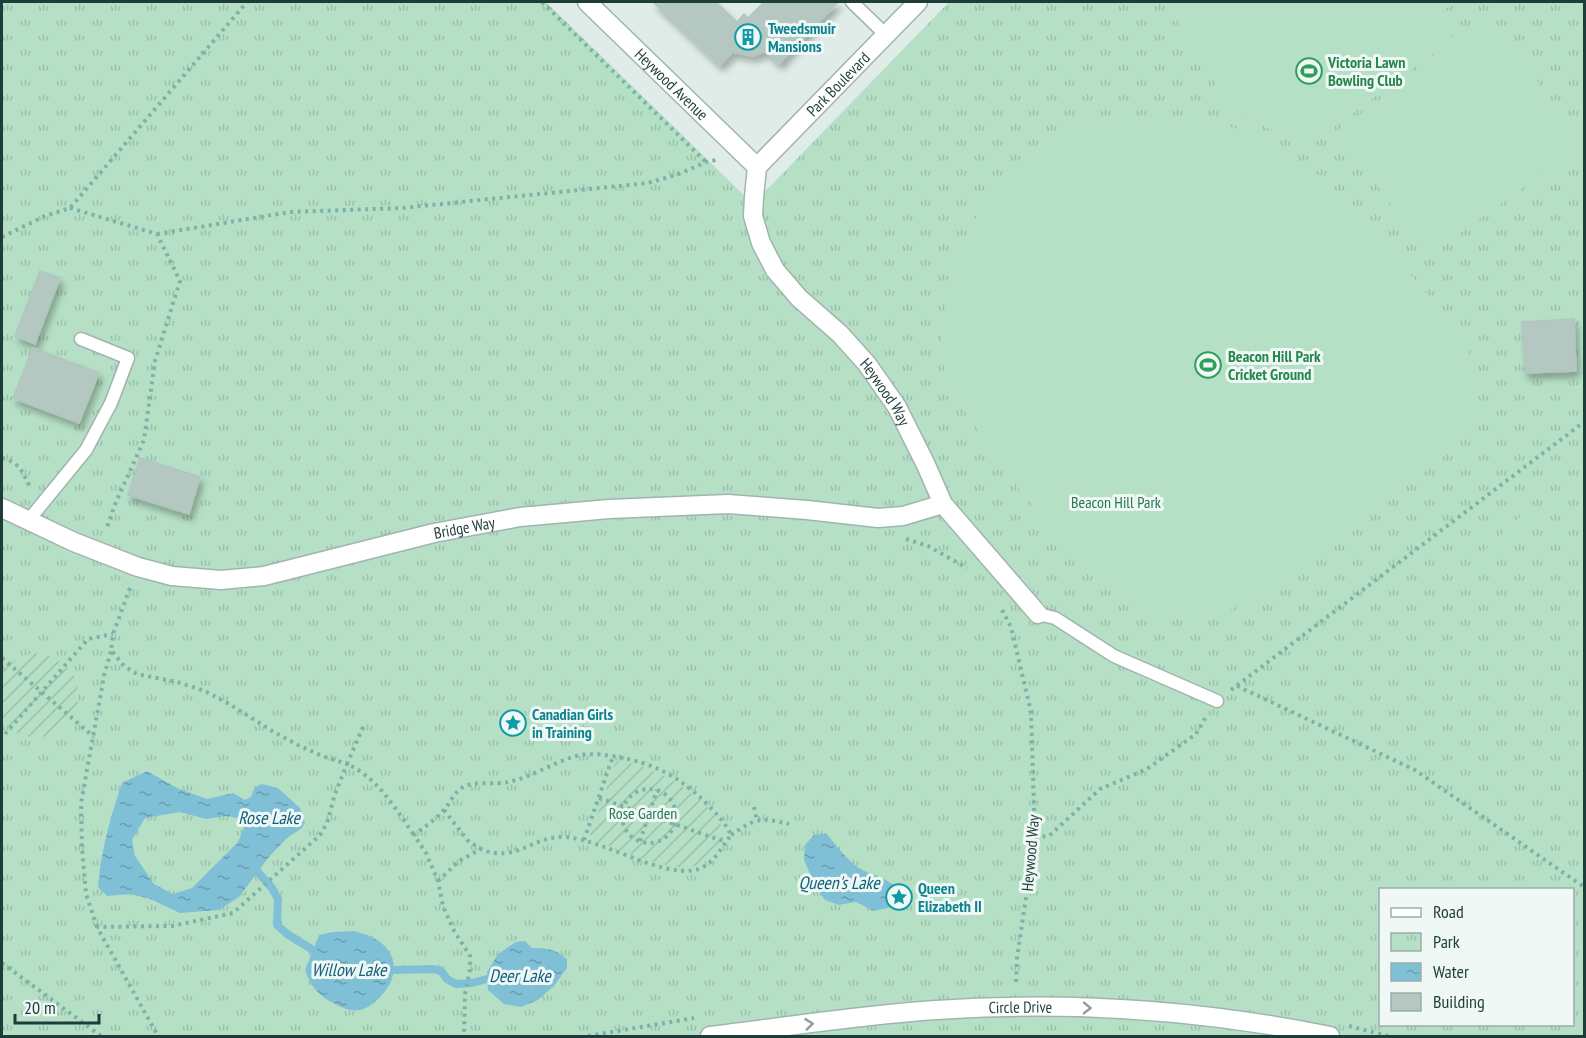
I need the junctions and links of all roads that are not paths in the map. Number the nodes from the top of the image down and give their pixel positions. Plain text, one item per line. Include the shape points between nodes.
1 (587, 2) edge
2 (852, 2) edge
3 (918, 2) edge
4 (886, 35) junction
5 (758, 167) junction
6 (81, 339) dead end
7 (943, 504) junction
8 (2, 508) edge
9 (28, 520) junction
10 (1038, 614) joint
11 (1217, 701) road end
12 (710, 1036) edge
13 (1330, 1036) edge

1 - 5 street, Heywood Avenue
2 - 4 lane
3 - 4 street, Park Boulevard
4 - 5 street, Park Boulevard
5 - 7 street, Heywood Way via 753,216 775,270 867,364 897,407
6 - 9 lane via 128,358 111,403 86,450
7 - 9 street, Bridge Way via 903,516 878,518 729,504 520,517 434,533 264,576 220,580 172,576 138,567
7 - 10 street, Heywood Way
8 - 9 street, Bridge Way
10 - 11 lane via 1055,618 1114,656
12 -> 13 street, Circle Drive via 936,1010 1014,1007 1099,1008 1206,1017

